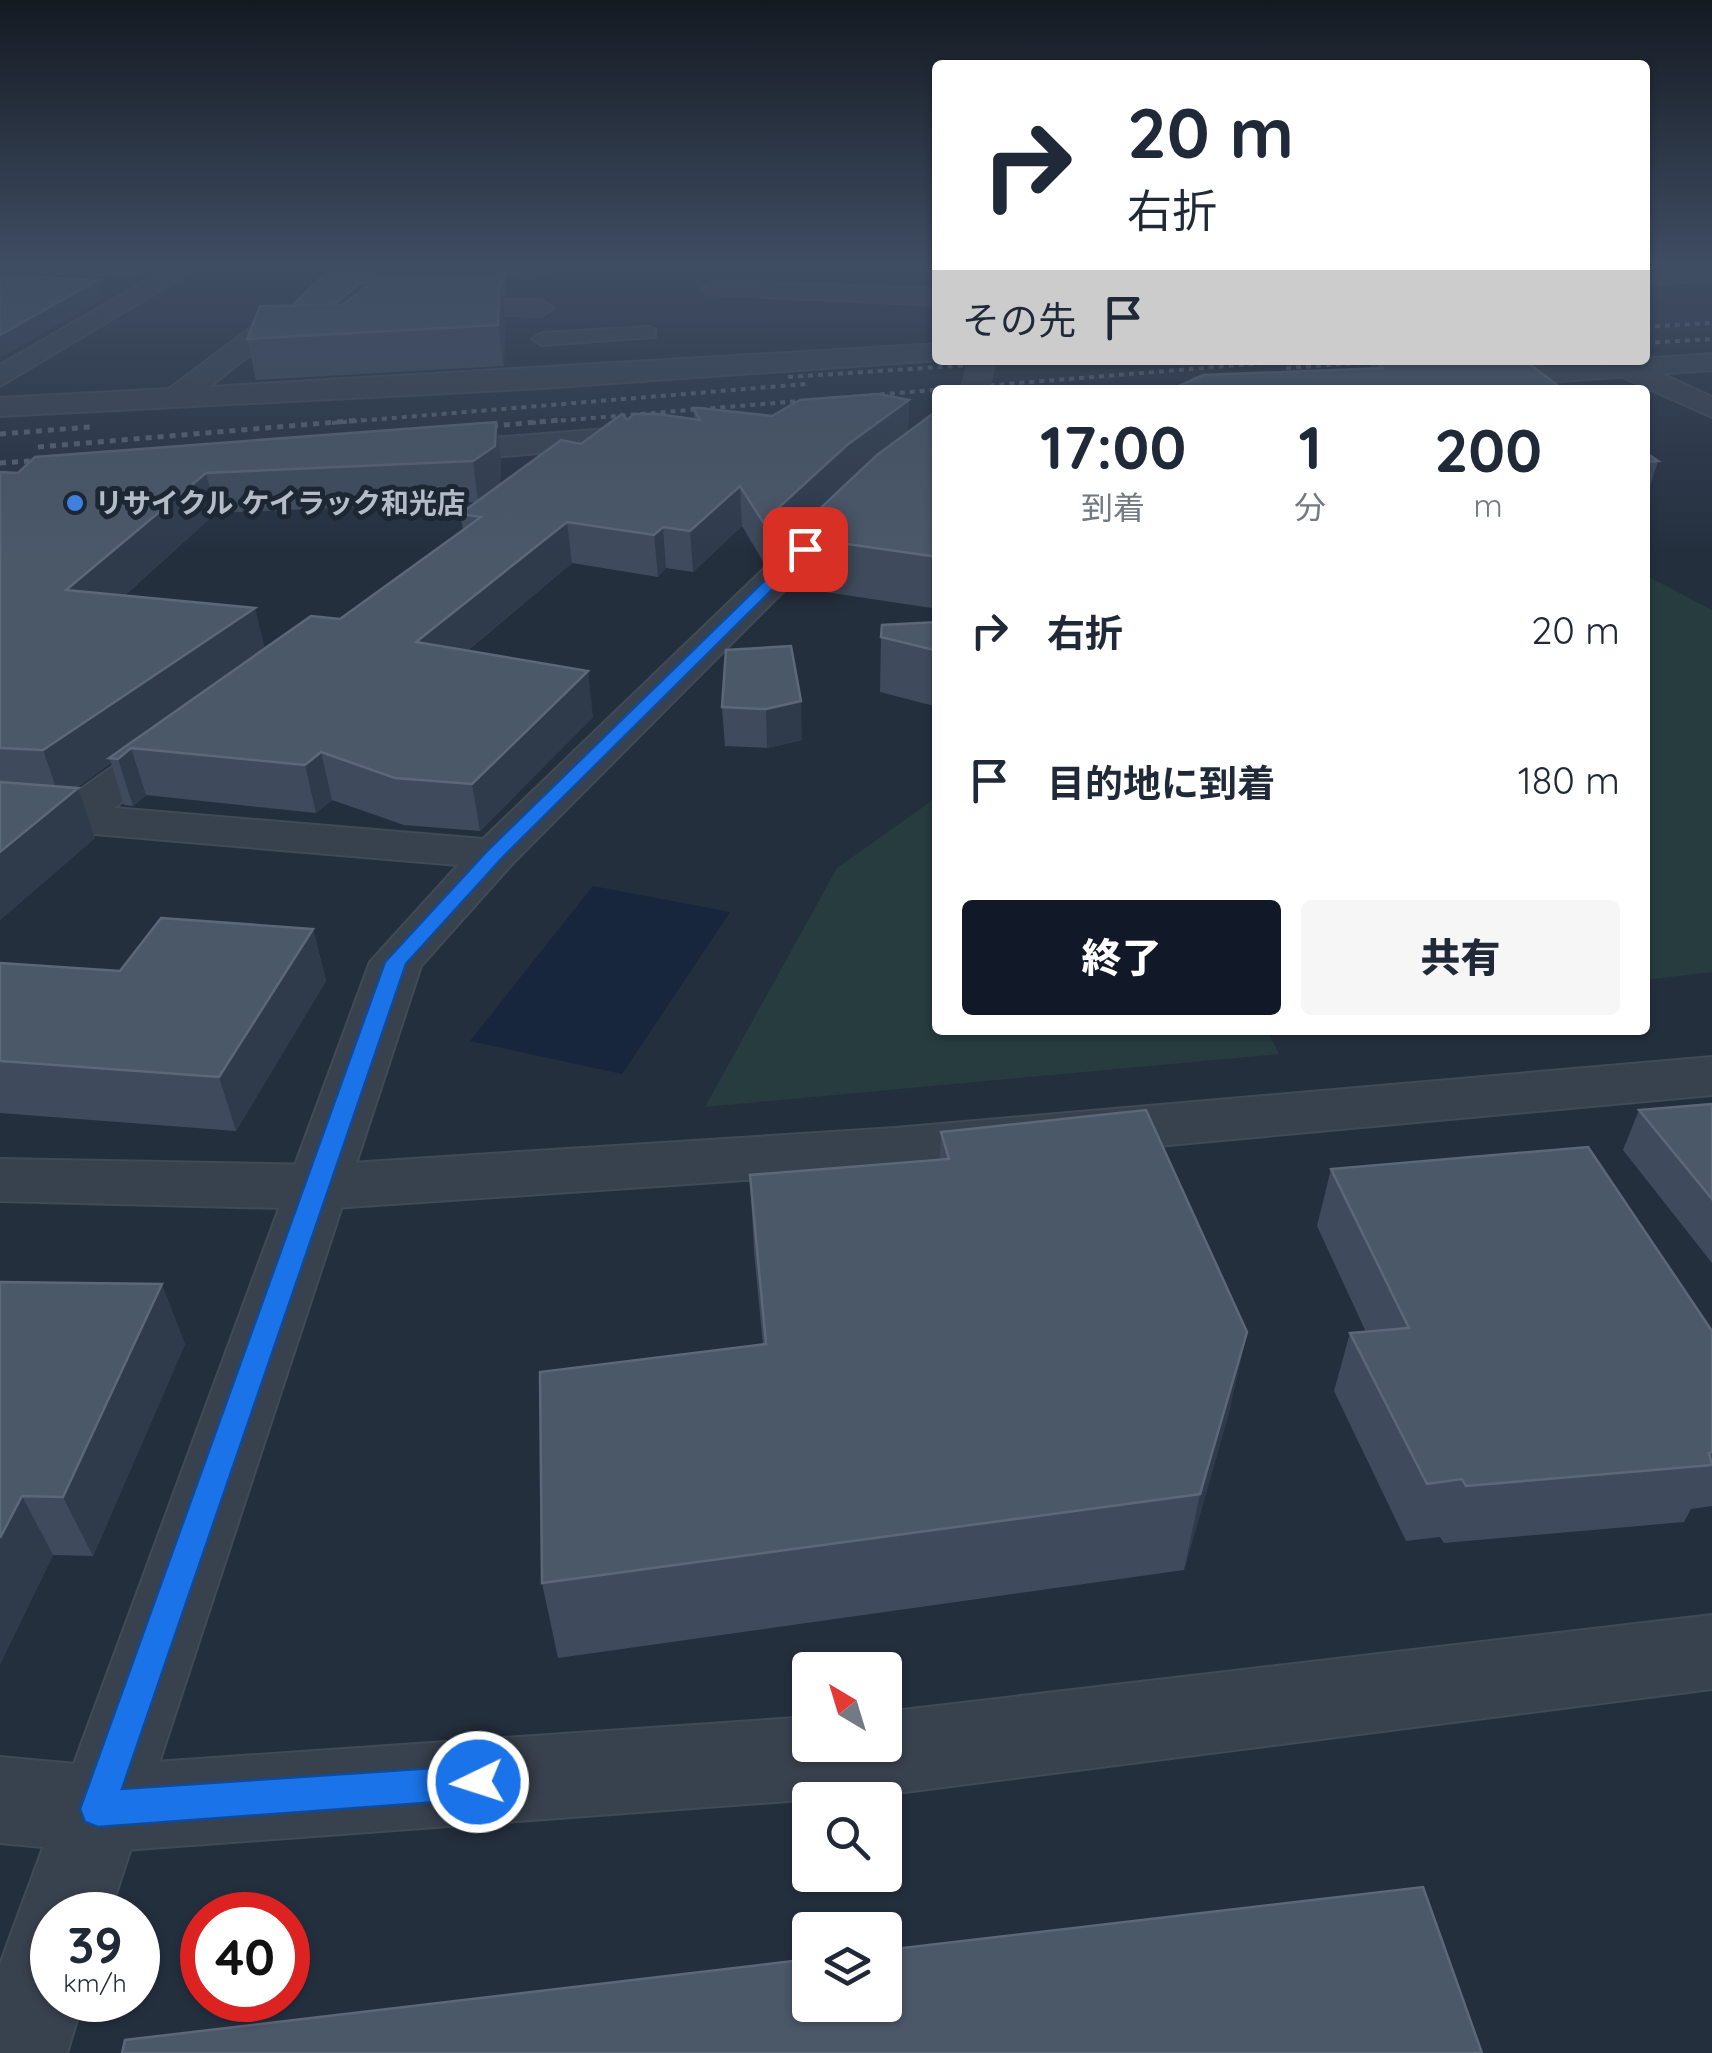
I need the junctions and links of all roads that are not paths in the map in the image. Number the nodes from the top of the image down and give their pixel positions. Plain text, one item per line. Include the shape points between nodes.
1 (24, 363) edge
2 (223, 363) edge
3 (542, 363) edge
4 (741, 363) edge
5 (787, 363) edge
6 (1582, 365) edge
7 (1620, 365) edge
8 (742, 366) junction
9 (0, 377) edge
10 (542, 380) junction
11 (1370, 385) edge
12 (178, 397) junction
13 (0, 407) edge
14 (1712, 408) edge
15 (931, 420) edge
16 (684, 433) edge
17 (592, 440) junction
18 (394, 456) edge
19 (529, 485) edge
20 (212, 715) edge
21 (0, 812) edge
22 (70, 818) junction
23 (495, 854) junction
24 (1710, 1078) edge
25 (0, 1180) edge
26 (320, 1187) junction
27 (1712, 1652) edge
28 (0, 1800) edge
29 (98, 1809) junction
30 (71, 1892) edge
31 (30, 2016) edge
32 (18, 2053) edge

1 - 9 street
2 - 12 street
3 - 10 street
4 - 8 street
5 - 8 street
6 - 11 street
7 - 14 street
8 - 10 street
10 - 12 street
12 - 13 street
15 - 23 street
16 - 17 street
17 - 18 street
17 - 19 street
20 - 22 street
21 - 22 street
22 - 23 street
23 - 26 street via 396,962
24 - 26 street via 895,1150
25 - 26 street
26 - 29 street
27 - 29 street via 897,1752
28 - 29 street
29 - 30 street
31 - 32 street

